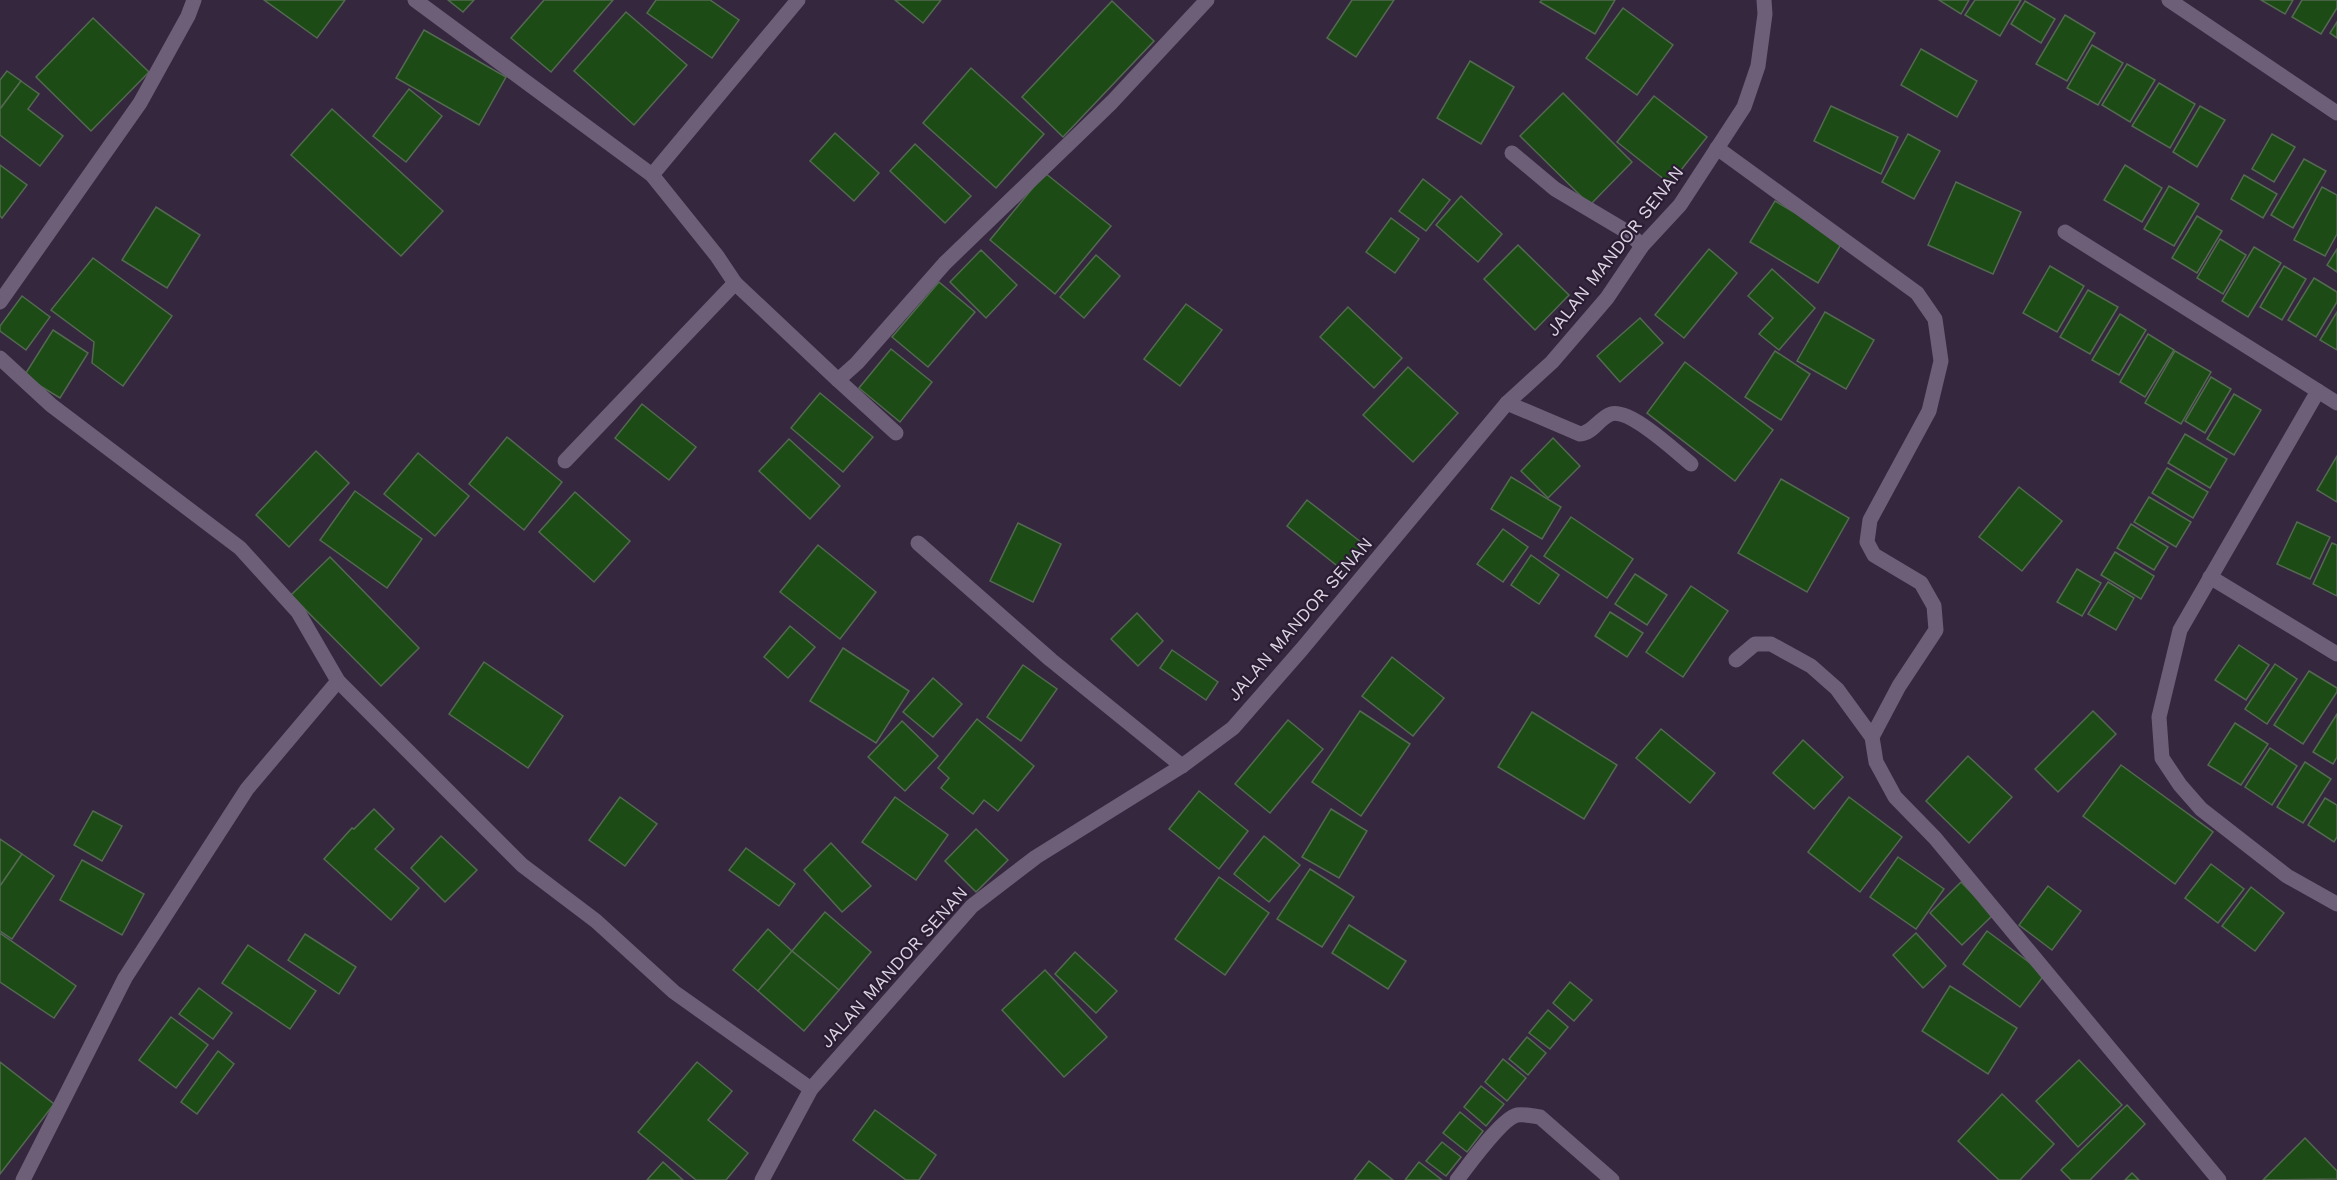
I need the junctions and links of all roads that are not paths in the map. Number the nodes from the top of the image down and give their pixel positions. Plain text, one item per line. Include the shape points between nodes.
1 (194, 0) edge
2 (415, 0) edge
3 (798, 0) edge
4 (1207, 0) edge
5 (1764, 0) edge
6 (2169, 0) edge
7 (2337, 113) edge
8 (1717, 148) junction
9 (1512, 153) dead end
10 (652, 175) junction
11 (2065, 232) dead end
12 (1642, 246) junction
13 (735, 283) junction
14 (0, 302) edge
15 (0, 358) edge
16 (838, 380) junction
17 (2318, 391) junction
18 (1507, 403) junction
19 (2337, 403) edge
20 (896, 433) dead end
21 (565, 461) dead end
22 (1691, 464) dead end
23 (918, 543) dead end
24 (2210, 577) junction
25 (2337, 654) edge
26 (1736, 660) dead end
27 (338, 681) junction
28 (1872, 737) junction
29 (1182, 766) junction
30 (2337, 904) edge
31 (811, 1089) junction
32 (23, 1180) edge
33 (762, 1180) edge
34 (1457, 1180) edge
35 (1612, 1180) edge
36 (2219, 1180) edge

1 - 14 street via 140,103
2 - 10 street
3 - 10 street
4 - 16 street via 1112,102 945,263
5 - 8 street, JALAN MANDOR SENAN via 1758,66 1744,107
6 - 7 street
8 - 12 street, JALAN MANDOR SENAN via 1680,205
8 - 28 street via 1917,293 1935,320 1941,361 1929,411 1870,520 1867,542 1874,555 1921,583 1934,606 1936,630 1899,686
9 - 12 street via 1555,189 1629,233
10 - 13 street
11 - 17 street
12 - 18 street, JALAN MANDOR SENAN via 1607,298 1552,362
13 - 16 street
13 - 21 street
15 - 27 street via 51,405 240,548 298,612
16 - 20 street
17 - 19 street
17 - 24 street
18 - 22 street via 1580,434 1586,434 1609,414 1620,412
18 - 29 street, JALAN MANDOR SENAN via 1233,728
23 - 29 street via 1051,660
24 - 25 street
24 - 30 street via 2177,639 2159,717 2162,758 2201,808 2287,876
26 - 28 street via 1755,644 1771,644 1803,662 1837,689
27 - 31 street via 522,865 596,921 674,992
27 - 32 street via 247,789 125,978
28 - 36 street via 1876,762 1894,797 1935,838
29 - 31 street, JALAN MANDOR SENAN via 1036,857 972,906
31 - 33 street, JALAN MANDOR SENAN
34 - 35 street via 1497,1130 1515,1115 1540,1117

